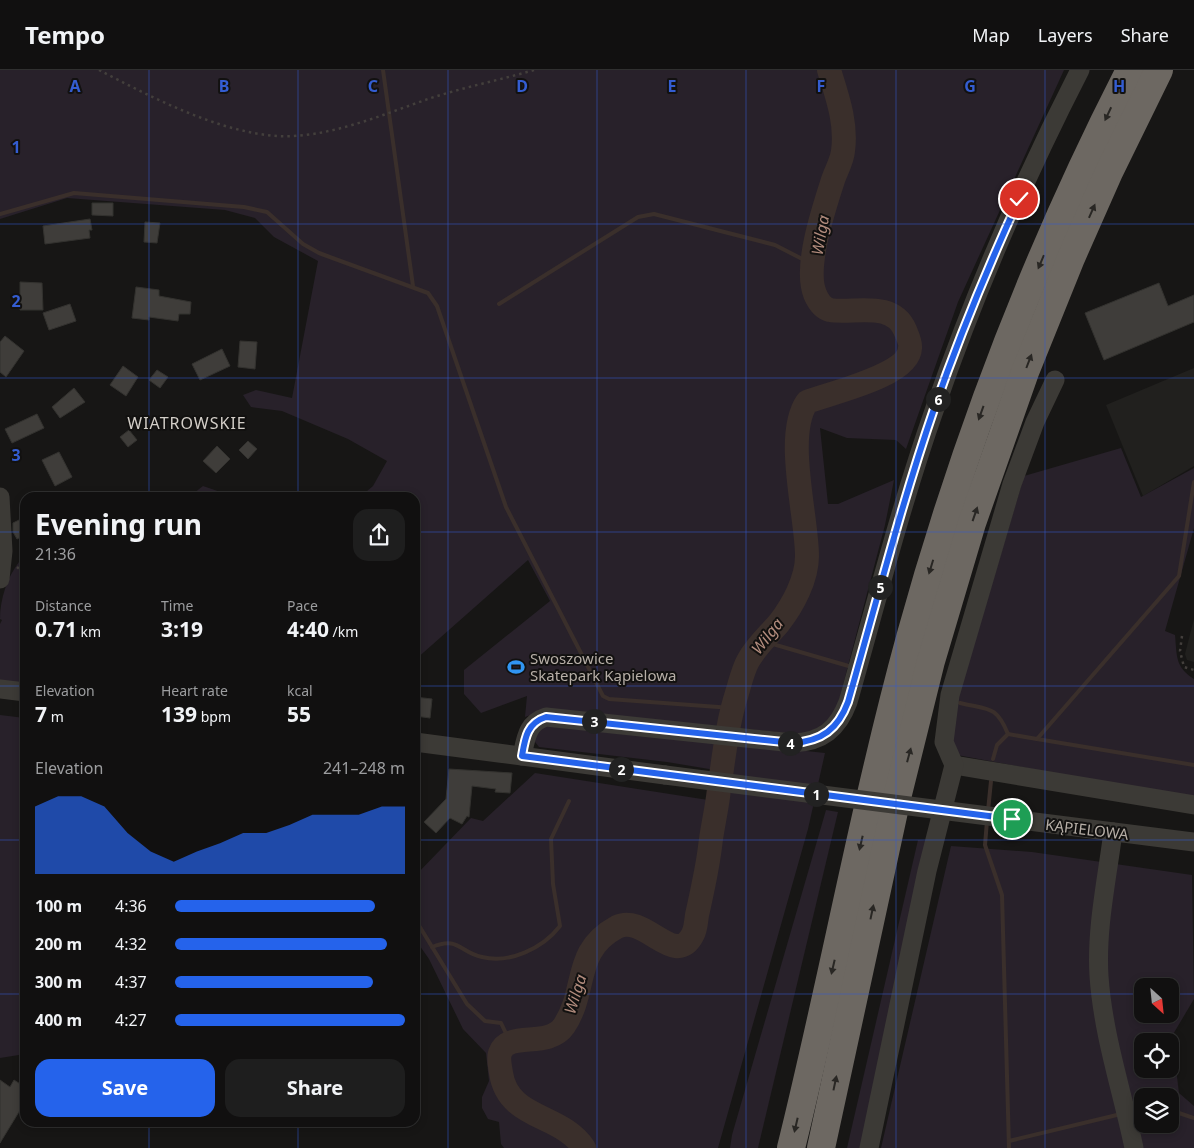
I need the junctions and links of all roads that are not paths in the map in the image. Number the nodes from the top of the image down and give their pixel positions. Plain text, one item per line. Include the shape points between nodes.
1 (1080, 70) edge
2 (1130, 70) edge
3 (1159, 70) edge
4 (1055, 380) dead end
5 (0, 497) edge
6 (0, 579) edge
7 (0, 689) edge
8 (20, 691) edge
9 (420, 743) edge
10 (522, 756) junction
11 (954, 765) junction
12 (1194, 806) edge
13 (1113, 832) junction
14 (1194, 842) edge
15 (790, 1148) edge
16 (821, 1148) edge
17 (869, 1148) edge
18 (1134, 1148) edge

1 - 10 street via 999,244 934,409 842,716 827,734 806,742 546,717 531,725
2 -> 15 highway via 1036,273 992,381 948,510 910,640 878,769
16 -> 3 highway via 896,802 931,661 972,523 1067,266
4 - 11 street via 1012,484 950,696 944,742
5 - 6 street via 3,551
7 - 8 street
9 - 10 street, KĄPIELOWA
10 - 13 street, KĄPIELOWA, bridge
11 - 12 street
11 - 17 street via 925,880
13 - 14 street, KĄPIELOWA
13 - 18 street via 1102,915 1099,975 1110,1055

